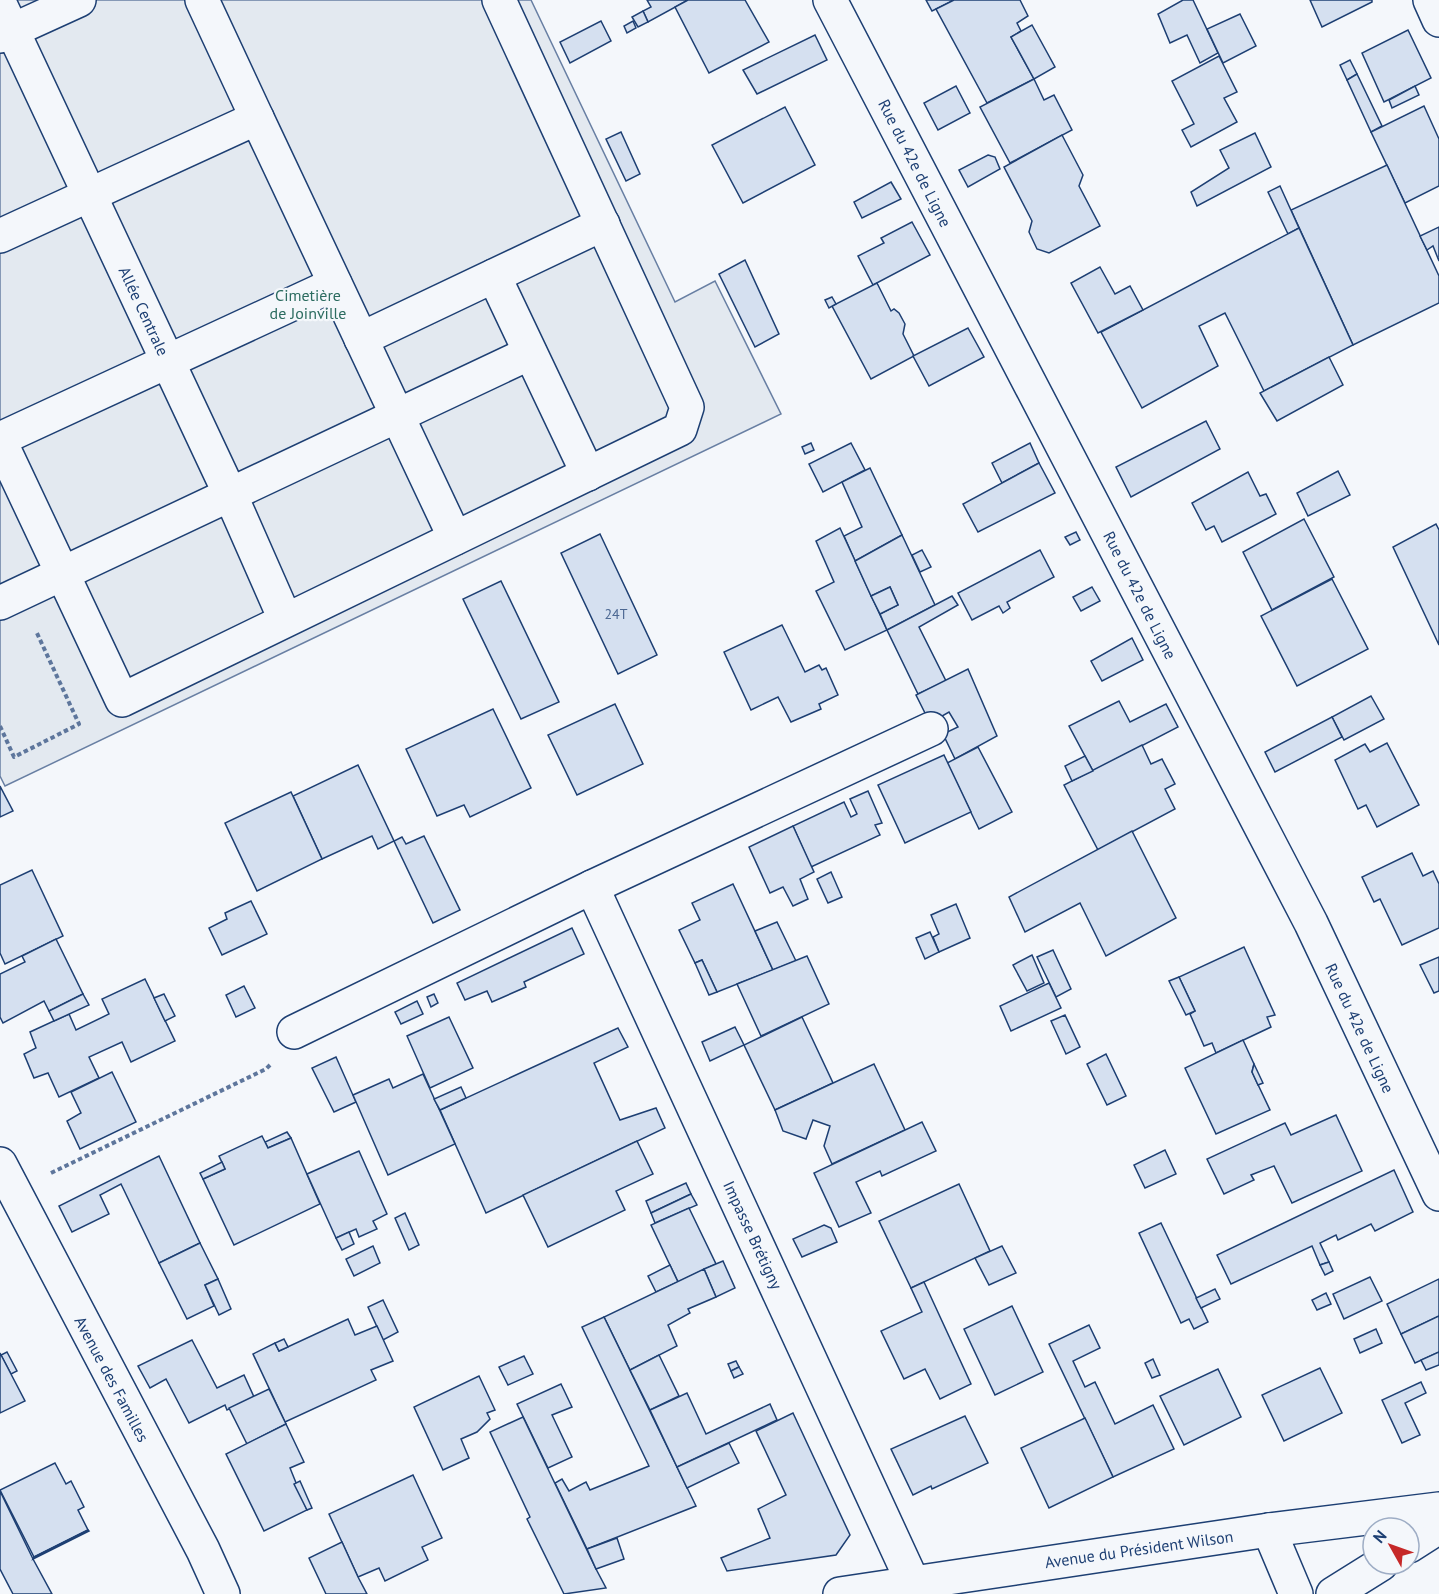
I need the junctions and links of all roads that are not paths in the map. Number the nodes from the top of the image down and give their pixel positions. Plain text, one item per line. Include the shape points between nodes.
1 (79, 0) edge
2 (202, 0) edge
3 (500, 0) edge
4 (830, 0) edge
5 (1430, 0) edge
6 (1439, 20) edge
7 (4, 23) edge
8 (257, 118) junction
9 (90, 195) junction
10 (603, 224) junction
11 (0, 236) edge
12 (494, 276) junction
13 (335, 284) junction
14 (361, 339) junction
15 (530, 353) junction
16 (168, 362) junction
17 (397, 416) junction
18 (0, 440) edge
19 (588, 474) junction
20 (230, 495) junction
21 (455, 538) junction
22 (63, 574) junction
23 (9, 599) edge
24 (285, 620) junction
25 (931, 729) dead end
26 (592, 887) junction
27 (294, 1032) road end
28 (0, 1164) edge
29 (1439, 1194) edge
30 (1439, 1509) edge
31 (1439, 1527) edge
32 (1269, 1530) junction
33 (1421, 1538) edge
34 (1362, 1576) edge
35 (913, 1583) junction
36 (223, 1594) edge
37 (840, 1594) edge
38 (1296, 1594) edge
39 (1334, 1594) edge

1 - 7 street
2 - 8 street
3 - 10 street
4 - 29 street, Rue du 42e de Ligne via 1311,923
5 - 6 street
7 - 9 street, Allée Centrale
8 - 9 street
8 - 13 street
9 - 11 street
9 - 16 street, Allée Centrale
10 - 12 street
10 - 19 street via 687,407 680,429
12 - 14 street
12 - 15 street
13 - 14 street
13 - 16 street
14 - 17 street
15 - 17 street
15 - 19 street
16 - 18 street
16 - 20 street, Allée Centrale
17 - 20 street
17 - 21 street
18 - 22 street
19 - 21 street
20 - 22 street
20 - 24 street, Allée Centrale
21 - 24 street
22 - 23 street
22 - 24 street via 122,700
25 - 26 street
26 - 27 street
26 - 35 street, Impasse Brétigny
28 - 36 street, Avenue des Familles
30 - 32 street, Avenue du Président Wilson
31 - 33 street
32 - 35 street, Avenue du Président Wilson
32 - 38 street
34 - 39 street
35 - 37 street, Avenue du Président Wilson

